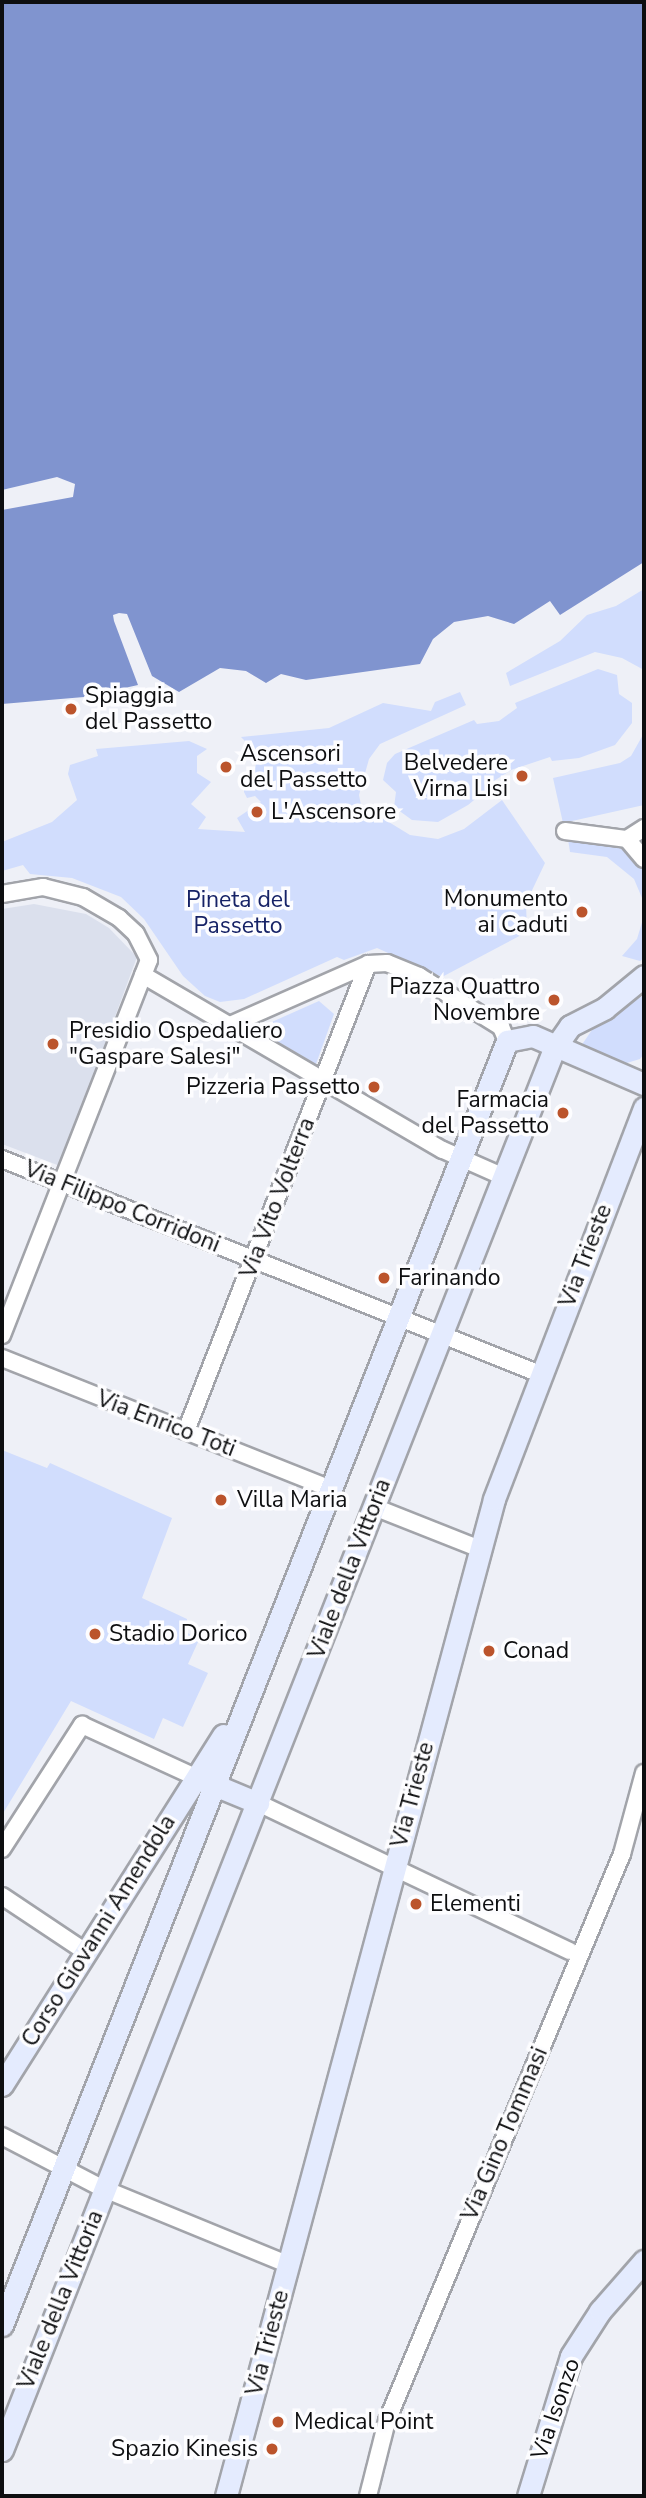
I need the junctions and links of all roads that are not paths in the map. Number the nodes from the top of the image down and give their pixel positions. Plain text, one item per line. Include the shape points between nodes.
1 (644, 828) edge
2 (565, 831) dead end
3 (627, 839) junction
4 (644, 859) edge
5 (2, 894) edge
6 (368, 964) junction
7 (143, 975) junction
8 (644, 976) edge
9 (230, 1025) junction
10 (506, 1041) junction
11 (554, 1049) junction
12 (323, 1080) junction
13 (644, 1084) edge
14 (644, 1108) edge
15 (460, 1159) junction
16 (2, 1160) edge
17 (502, 1176) junction
18 (61, 1183) junction
19 (253, 1260) junction
20 (398, 1317) junction
21 (441, 1334) junction
22 (2, 1335) edge
23 (2, 1358) edge
24 (540, 1374) junction
25 (186, 1431) junction
26 (331, 1489) junction
27 (374, 1507) junction
28 (480, 1549) junction
29 (242, 1707) joint
30 (644, 1773) edge
31 (204, 1781) junction
32 (258, 1803) junction
33 (2, 1849) edge
34 (393, 1867) junction
35 (2, 1896) edge
36 (570, 1951) dead end
37 (86, 1952) junction
38 (2, 2085) edge
39 (2, 2136) edge
40 (62, 2170) junction
41 (104, 2189) junction
42 (644, 2261) edge
43 (289, 2265) junction
44 (2, 2325) edge
45 (2, 2450) edge
46 (226, 2496) edge
47 (368, 2496) edge
48 (528, 2496) edge

1 - 3 street
2 - 3 street
3 - 4 street
5 - 7 street via 43,887 101,906 120,918 147,950 149,960
6 - 9 street
6 - 10 street via 387,963 419,976 501,1027
6 - 12 street, Via Vito Volterra
7 - 9 street
7 - 18 street
8 - 11 street via 627,993 570,1026
9 - 12 street
10 - 11 street via 533,1036
10 - 15 street, Viale della Vittoria
11 - 13 street
11 - 17 street, Viale della Vittoria
12 - 15 street
12 - 19 street, Via Vito Volterra
14 - 24 street, Via Trieste
15 - 17 street
15 - 20 street, Viale della Vittoria
16 - 18 street, Via Filippo Corridoni
17 - 21 street, Viale della Vittoria
18 - 19 street, Via Filippo Corridoni
18 - 22 street
19 - 20 street, Via Filippo Corridoni
19 - 25 street, Via Vito Volterra
20 - 21 street
20 - 26 street, Viale della Vittoria
21 - 24 street
21 - 27 street, Viale della Vittoria
23 - 25 street, Via Enrico Toti
24 - 28 street, Via Trieste via 509,1452
25 - 26 street, Via Enrico Toti
26 - 29 street, Viale della Vittoria
27 - 28 street
27 - 32 street, Viale della Vittoria
28 - 34 street, Via Trieste
29 - 31 street, Corso Giovanni Amendola
30 - 47 street, Via Gino Tommasi via 622,1854 387,2420
31 - 32 street
31 - 33 street via 82,1725
31 - 37 street, Corso Giovanni Amendola
31 - 40 street, Viale della Vittoria
32 - 34 street
32 - 41 street, Viale della Vittoria
34 - 36 street
34 - 43 street, Via Trieste
35 - 37 street
37 - 38 street, Corso Giovanni Amendola
39 - 40 street
40 - 41 street, Viale della Vittoria
40 - 44 street, Viale della Vittoria
41 - 43 street
41 - 45 street, Viale della Vittoria
42 - 48 street, Via Isonzo via 600,2311 571,2356
43 - 46 street, Via Trieste

